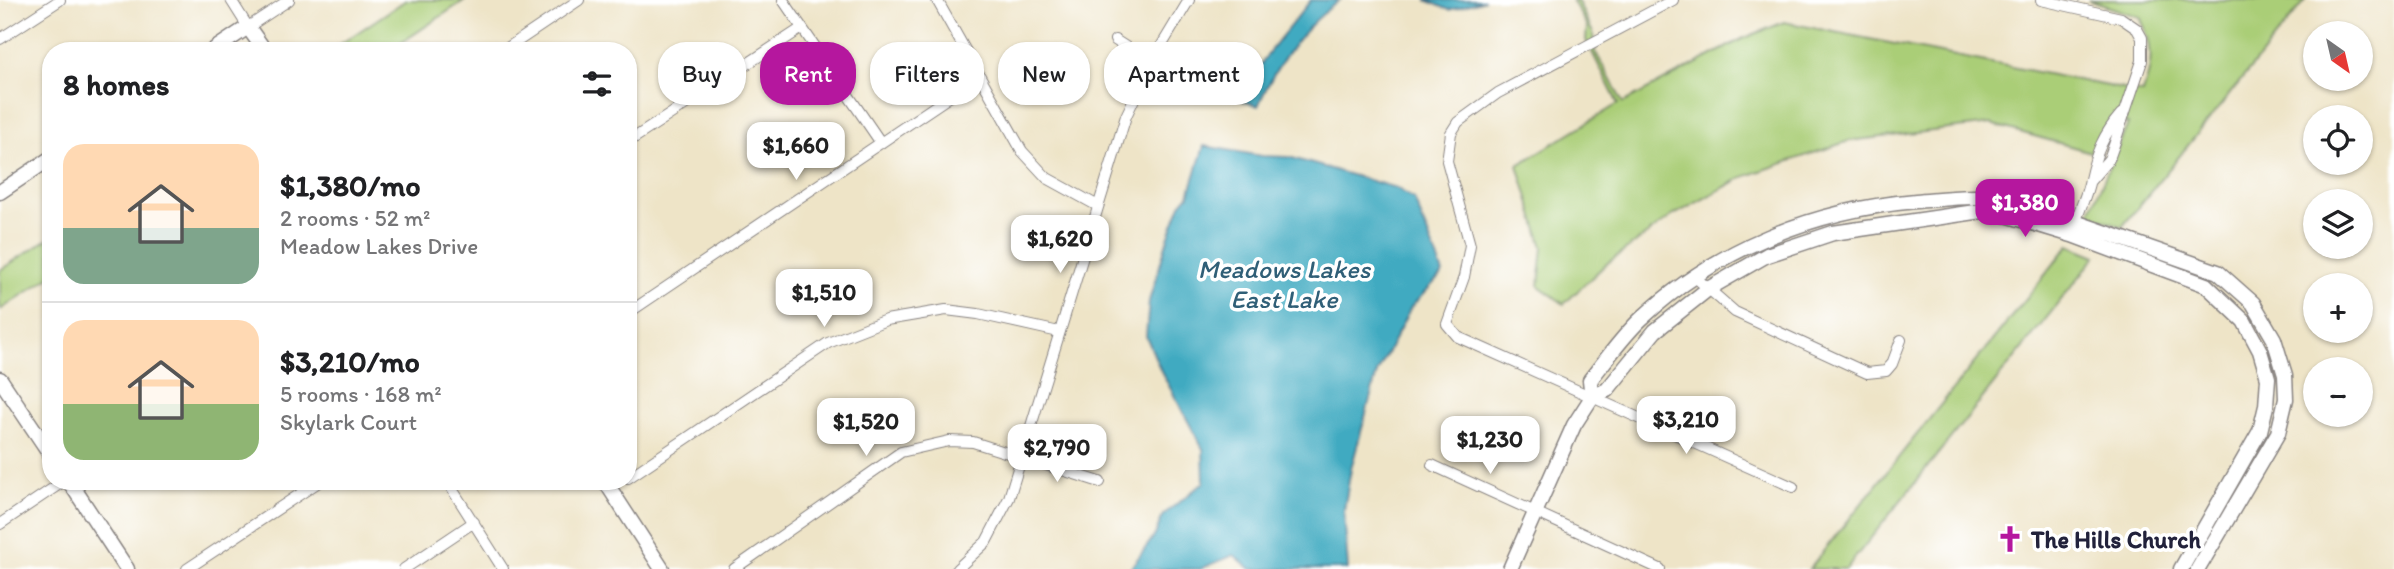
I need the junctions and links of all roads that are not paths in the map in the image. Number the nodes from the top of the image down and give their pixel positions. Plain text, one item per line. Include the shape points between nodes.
1 (60, 0) edge
2 (231, 0) edge
3 (289, 0) edge
4 (579, 0) edge
5 (783, 0) edge
6 (937, 0) edge
7 (1189, 0) edge
8 (1674, 0) edge
9 (2041, 0) edge
10 (248, 27) junction
11 (802, 27) junction
12 (0, 39) edge
13 (1115, 40) dead end
14 (226, 42) edge
15 (259, 42) edge
16 (516, 42) edge
17 (961, 42) edge
18 (1118, 42) edge
19 (1164, 42) edge
20 (984, 84) edge
21 (937, 105) edge
22 (1131, 105) edge
23 (637, 136) edge
24 (881, 143) junction
25 (42, 164) edge
26 (0, 192) edge
27 (1098, 205) junction
28 (2074, 229) junction
29 (1695, 277) junction
30 (1708, 289) junction
31 (637, 307) edge
32 (1059, 331) junction
33 (1901, 340) dead end
34 (0, 379) edge
35 (1592, 397) junction
36 (42, 441) edge
37 (1023, 457) junction
38 (1432, 465) dead end
39 (637, 472) edge
40 (1100, 482) dead end
41 (1793, 487) dead end
42 (52, 490) edge
43 (72, 490) edge
44 (306, 490) edge
45 (453, 490) edge
46 (611, 490) edge
47 (1534, 514) junction
48 (474, 523) junction
49 (0, 524) edge
50 (127, 569) edge
51 (187, 569) edge
52 (404, 569) edge
53 (503, 569) edge
54 (662, 569) edge
55 (734, 569) edge
56 (957, 569) edge
57 (1510, 569) edge
58 (1660, 569) edge
59 (2181, 569) edge
60 (2199, 569) edge

1 - 12 street
2 - 10 street
3 - 10 street
4 - 16 street
5 - 11 street
6 - 17 street
7 - 19 street
8 - 35 street via 1471,110 1451,133 1447,151 1450,180 1470,245 1447,324 1450,330
9 - 28 street via 2121,18 2137,29 2144,47 2124,111 2094,158
10 - 14 street
10 - 15 street
11 - 23 street
11 - 24 street
13 - 18 street
20 - 27 street via 1005,127 1037,169
21 - 24 street
22 - 27 street
24 - 31 street
25 - 26 street
27 - 32 street
28 - 29 street via 1992,195 1896,203 1828,216 1760,238
28 - 30 street via 1989,210 1906,220 1797,243
28 - 59 street via 2206,285 2244,321 2260,351 2267,378 2260,431
28 - 60 street via 2218,272 2253,303 2281,356 2286,399 2278,433
29 - 30 street
29 - 35 street via 1626,334 1590,380
30 - 33 street via 1735,312 1867,373 1886,371
30 - 35 street via 1655,331 1607,390
32 - 37 street
32 - 39 street via 946,310 886,320 828,343
34 - 36 street
35 - 41 street
35 - 47 street via 1574,425
37 - 40 street
37 - 55 street via 973,442 949,441 901,452
37 - 56 street via 1009,498 986,542
38 - 47 street
42 - 49 street
43 - 50 street
44 - 51 street
45 - 48 street
46 - 54 street
47 - 57 street
47 - 58 street
48 - 52 street
48 - 53 street

